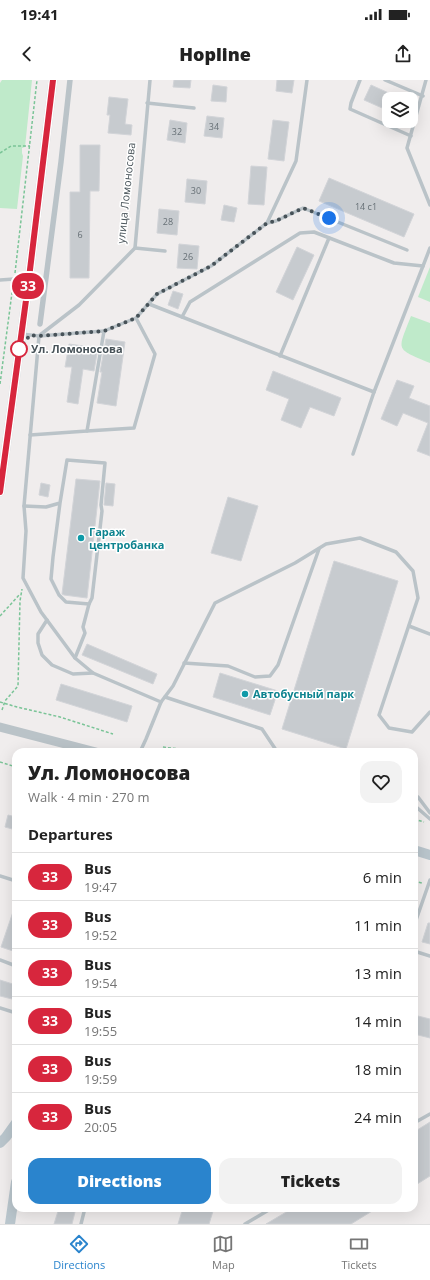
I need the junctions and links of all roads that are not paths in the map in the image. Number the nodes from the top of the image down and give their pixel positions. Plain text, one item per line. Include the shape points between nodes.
1 (53, 80) edge
2 (70, 80) edge
3 (150, 80) edge
4 (307, 80) edge
5 (360, 80) edge
6 (385, 80) edge
7 (426, 80) edge
8 (423, 96) junction
9 (147, 103) junction
10 (194, 108) dead end
11 (411, 136) junction
12 (430, 204) edge
13 (267, 223) junction
14 (329, 238) junction
15 (135, 248) junction
16 (430, 248) edge
17 (407, 250) dead end
18 (164, 251) dead end
19 (423, 266) junction
20 (29, 278) junction
21 (0, 280) edge
22 (149, 304) junction
23 (182, 317) junction
24 (136, 318) junction
25 (40, 324) dead end
26 (104, 331) junction
27 (21, 334) junction
28 (39, 336) junction
29 (280, 356) junction
30 (374, 392) junction
31 (87, 431) junction
32 (30, 435) junction
33 (353, 454) dead end
34 (0, 492) edge
35 (60, 503) junction
36 (24, 506) junction
37 (319, 549) junction
38 (89, 604) junction
39 (47, 620) junction
40 (409, 626) junction
41 (430, 634) edge
42 (75, 658) junction
43 (184, 662) junction
44 (93, 673) junction
45 (165, 697) junction
46 (161, 702) junction
47 (430, 712) edge
48 (0, 726) edge
49 (81, 748) edge
50 (142, 748) edge
51 (275, 748) edge
52 (418, 797) edge
53 (418, 808) edge
54 (430, 813) edge
55 (430, 819) edge
56 (418, 851) edge
57 (430, 855) edge
58 (0, 876) edge
59 (12, 880) edge
60 (430, 880) edge
61 (418, 914) edge
62 (418, 952) edge
63 (430, 956) edge
64 (0, 960) edge
65 (12, 964) edge
66 (0, 1008) edge
67 (12, 1012) edge
68 (430, 1114) edge
69 (418, 1121) edge
70 (12, 1128) edge
71 (12, 1130) edge
72 (3, 1140) edge
73 (12, 1210) edge
74 (85, 1212) edge
75 (265, 1212) edge
76 (10, 1224) edge
77 (81, 1224) edge
78 (245, 1224) edge

1 - 20 street
2 - 25 street
3 - 9 lane, улица Ломоносова
4 - 13 lane via 296,161
5 - 11 lane via 350,109
6 - 8 lane
7 - 8 lane
8 - 11 lane
9 - 10 lane
9 - 15 lane, улица Ломоносова
11 - 12 lane via 408,148
13 - 17 lane via 303,208
13 - 22 lane via 211,266 157,294
14 - 19 lane via 394,263
14 - 23 lane via 314,232 300,232 190,302
14 - 29 lane
15 - 18 lane
15 - 28 lane, улица Ломоносова via 78,305
16 - 19 lane
19 - 30 lane
20 - 21 lane
20 - 27 street
22 - 23 lane
22 - 24 lane
23 - 29 lane
24 - 26 lane
24 - 31 lane via 155,354 134,428
26 - 28 lane
26 - 31 lane
27 - 28 lane
27 - 34 street
28 - 32 lane
29 - 30 lane
30 - 33 lane
31 - 32 lane
32 - 36 lane
35 - 36 lane via 46,507
35 - 38 lane via 52,579 59,595 66,602
35 - 38 lane via 67,460 106,463 92,598
36 - 39 lane via 26,531 23,578
37 - 40 lane via 326,544 360,538 396,552 413,571 418,598
37 - 43 lane via 214,603
37 - 43 lane via 278,665 270,676 255,677 228,666
38 - 42 lane via 82,627 86,633
39 - 42 lane
39 - 44 lane via 38,634 42,655 52,665 73,674
40 - 41 lane
40 - 47 lane via 379,715 389,728 412,732
42 - 44 lane
43 - 45 lane
44 - 46 lane
45 - 46 lane
45 - 51 lane via 262,729
46 - 50 lane
48 - 49 street
52 - 54 lane
53 - 55 lane
56 - 57 main road
58 - 59 lane
60 - 61 lane
62 - 63 lane
64 - 65 lane
66 - 67 lane
68 - 69 lane
70 - 72 main road
71 - 72 lane
73 - 76 main road
74 - 77 lane
75 - 78 lane

